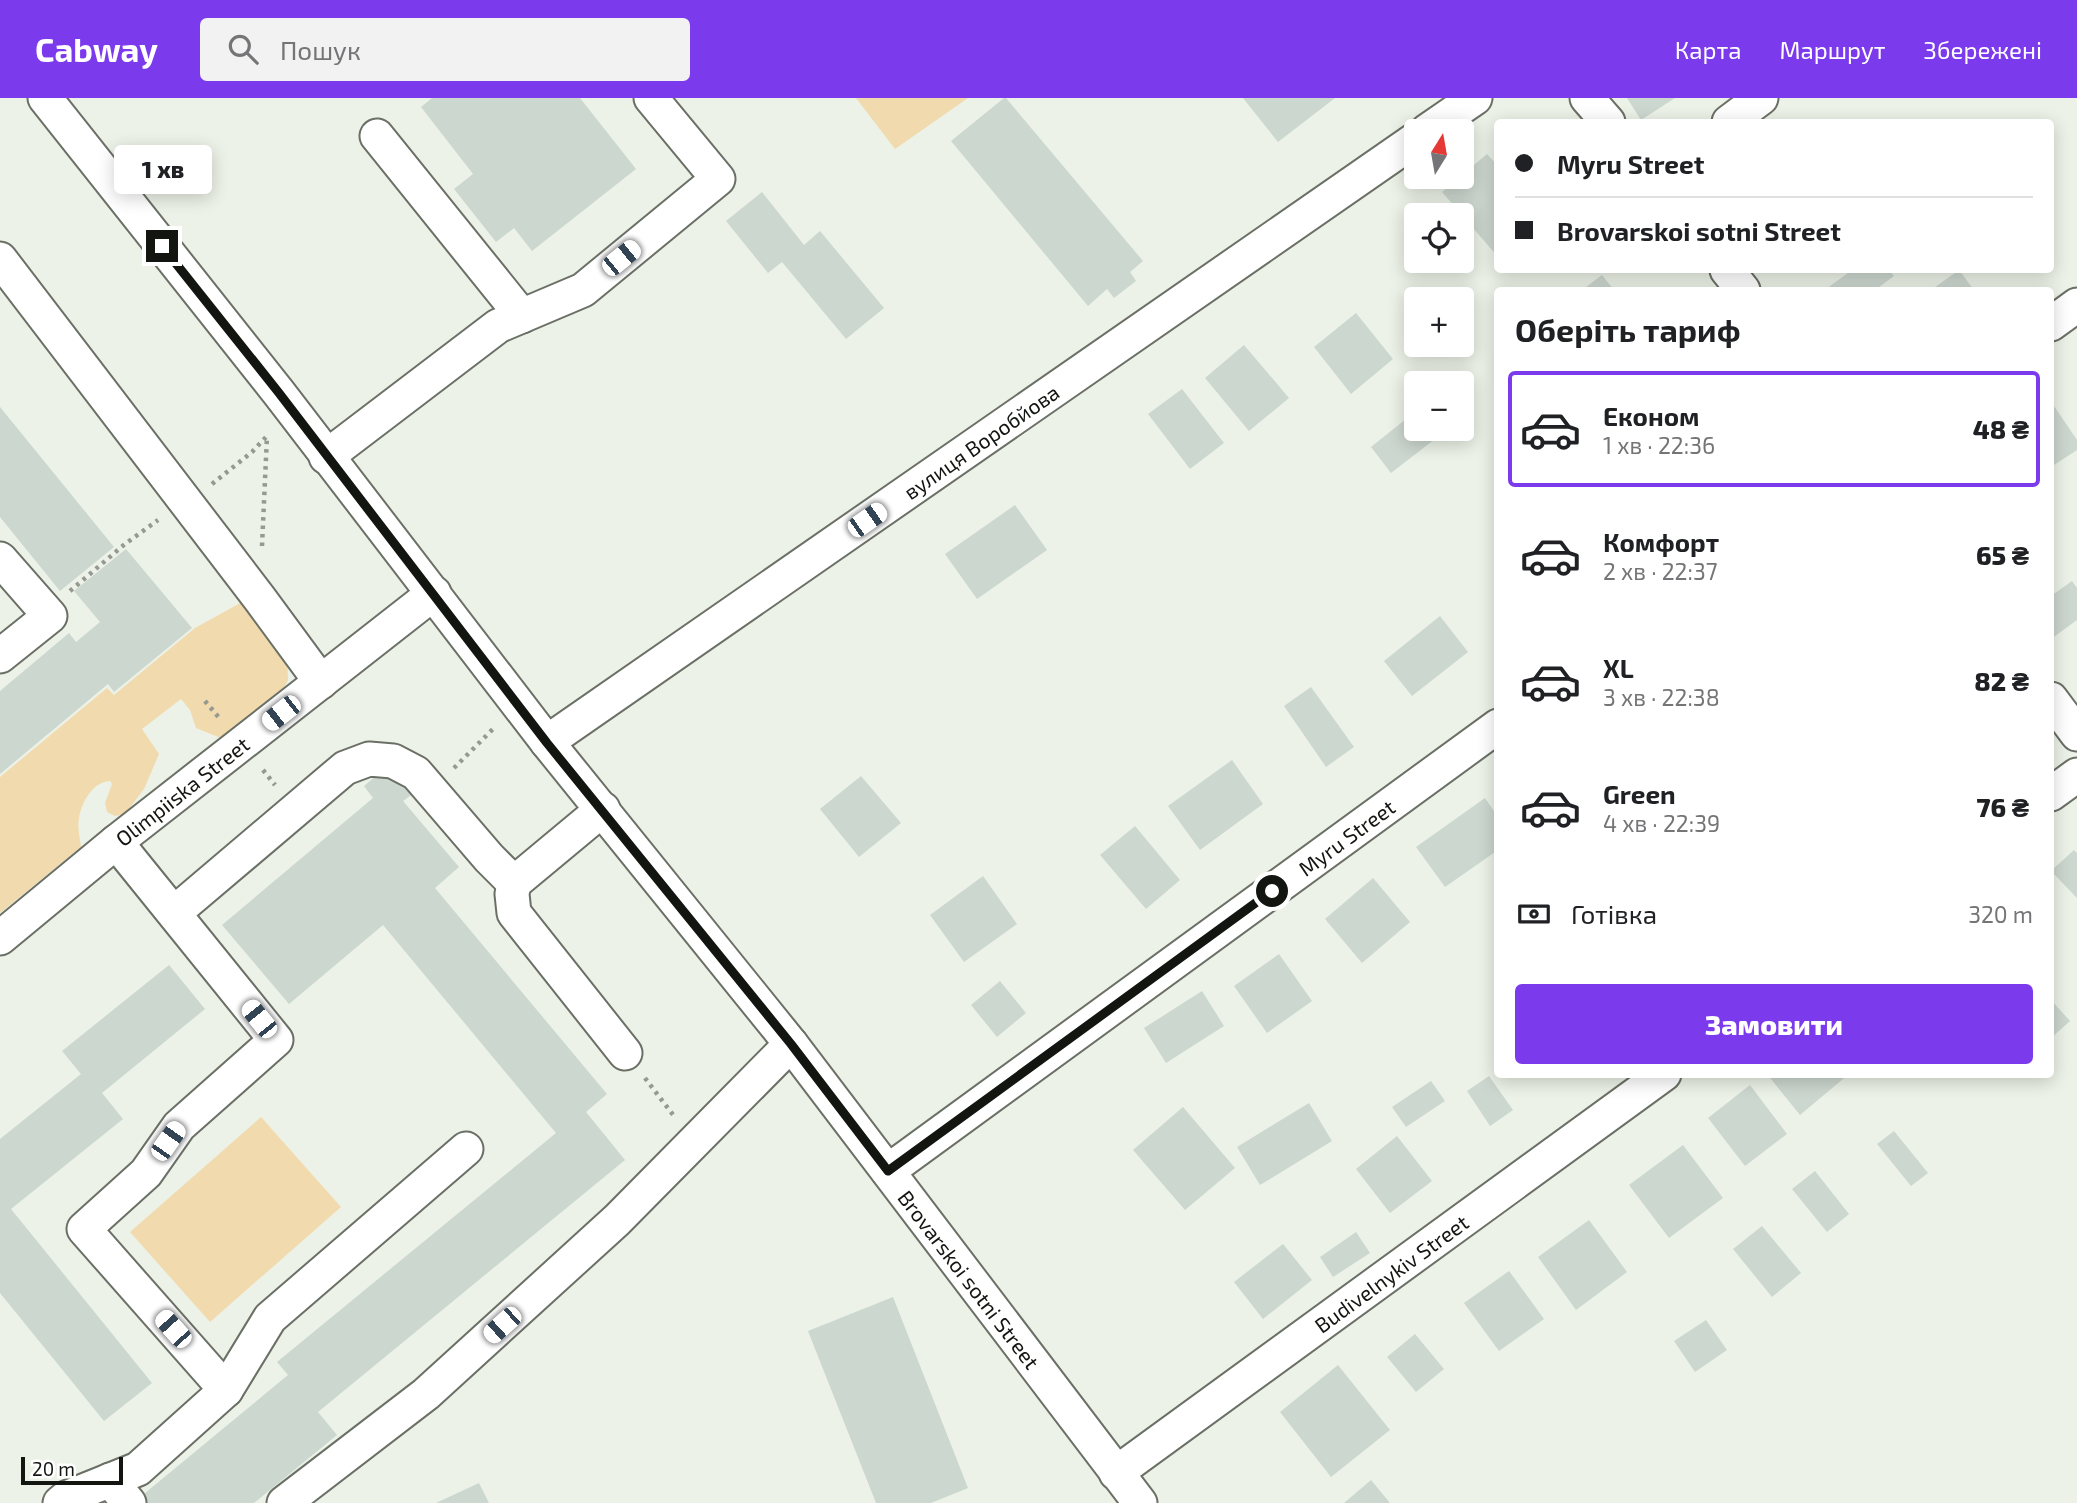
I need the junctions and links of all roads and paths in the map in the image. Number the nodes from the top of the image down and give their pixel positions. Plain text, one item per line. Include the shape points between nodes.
1 (45, 98) edge
2 (652, 98) edge
3 (1475, 98) edge
4 (1587, 98) edge
5 (1761, 98) edge
6 (1444, 119) edge
7 (1605, 119) edge
8 (1733, 119) edge
9 (377, 136) dead end
10 (1404, 147) edge
11 (0, 259) edge
12 (1729, 273) edge
13 (1741, 287) edge
14 (2077, 306) edge
15 (522, 316) junction
16 (2054, 322) edge
17 (279, 393) junction
18 (267, 436) junction
19 (326, 457) junction
20 (184, 501) junction
21 (0, 559) edge
22 (433, 593) junction
23 (260, 599) junction
24 (50, 616) junction
25 (0, 656) edge
26 (321, 682) junction
27 (205, 701) dead end
28 (2054, 703) edge
29 (222, 720) dead end
30 (1494, 729) edge
31 (2077, 734) edge
32 (547, 743) junction
33 (262, 769) dead end
34 (2077, 775) edge
35 (281, 792) dead end
36 (2054, 792) edge
37 (603, 809) junction
38 (116, 842) junction
39 (514, 883) junction
40 (174, 914) junction
41 (0, 938) edge
42 (791, 1044) junction
43 (625, 1053) joint
44 (1659, 1078) edge
45 (695, 1142) junction
46 (466, 1149) dead end
47 (888, 1171) junction
48 (226, 1390) junction
49 (1116, 1473) junction
50 (119, 1492) edge
51 (60, 1503) edge
52 (284, 1503) edge
53 (1140, 1503) edge

1 - 17 street, Brovarskoi sotni Street
2 - 15 street via 718,179 583,289
3 - 6 street
4 - 7 street
5 - 8 street
9 - 15 street
10 - 32 street, вулиця Воробйова
11 - 20 street
12 - 13 street
14 - 16 street
15 - 19 street via 498,326
17 - 18 path via 259,410
17 - 19 street, Brovarskoi sotni Street
18 - 20 path via 203,491
18 - 23 path
19 - 22 street, Brovarskoi sotni Street
20 - 23 street
20 - 24 path via 71,588
21 - 24 street
22 - 26 street, Olimpiiska Street
22 - 32 street, Brovarskoi sotni Street
23 - 26 street
24 - 25 street
26 - 38 street, Olimpiiska Street
27 - 29 path
28 - 31 street
30 - 47 street, Myru Street
32 - 37 street, Brovarskoi sotni Street
33 - 35 path
34 - 36 street
37 - 39 street
37 - 42 street, Brovarskoi sotni Street
38 - 40 street
38 - 41 street, Olimpiiska Street
39 - 40 street via 416,773 393,761 369,760 345,768
39 - 43 street via 514,913
40 - 48 street via 276,1040 179,1126 146,1173 84,1229
42 - 45 street
42 - 47 street, Brovarskoi sotni Street
43 - 45 path
44 - 49 street, Budivelnykiv Street
45 - 52 street via 617,1220 426,1394
46 - 48 street via 270,1318
47 - 49 street, Brovarskoi sotni Street
48 - 50 street via 138,1468
49 - 53 street, Brovarskoi sotni Street
50 - 51 street

